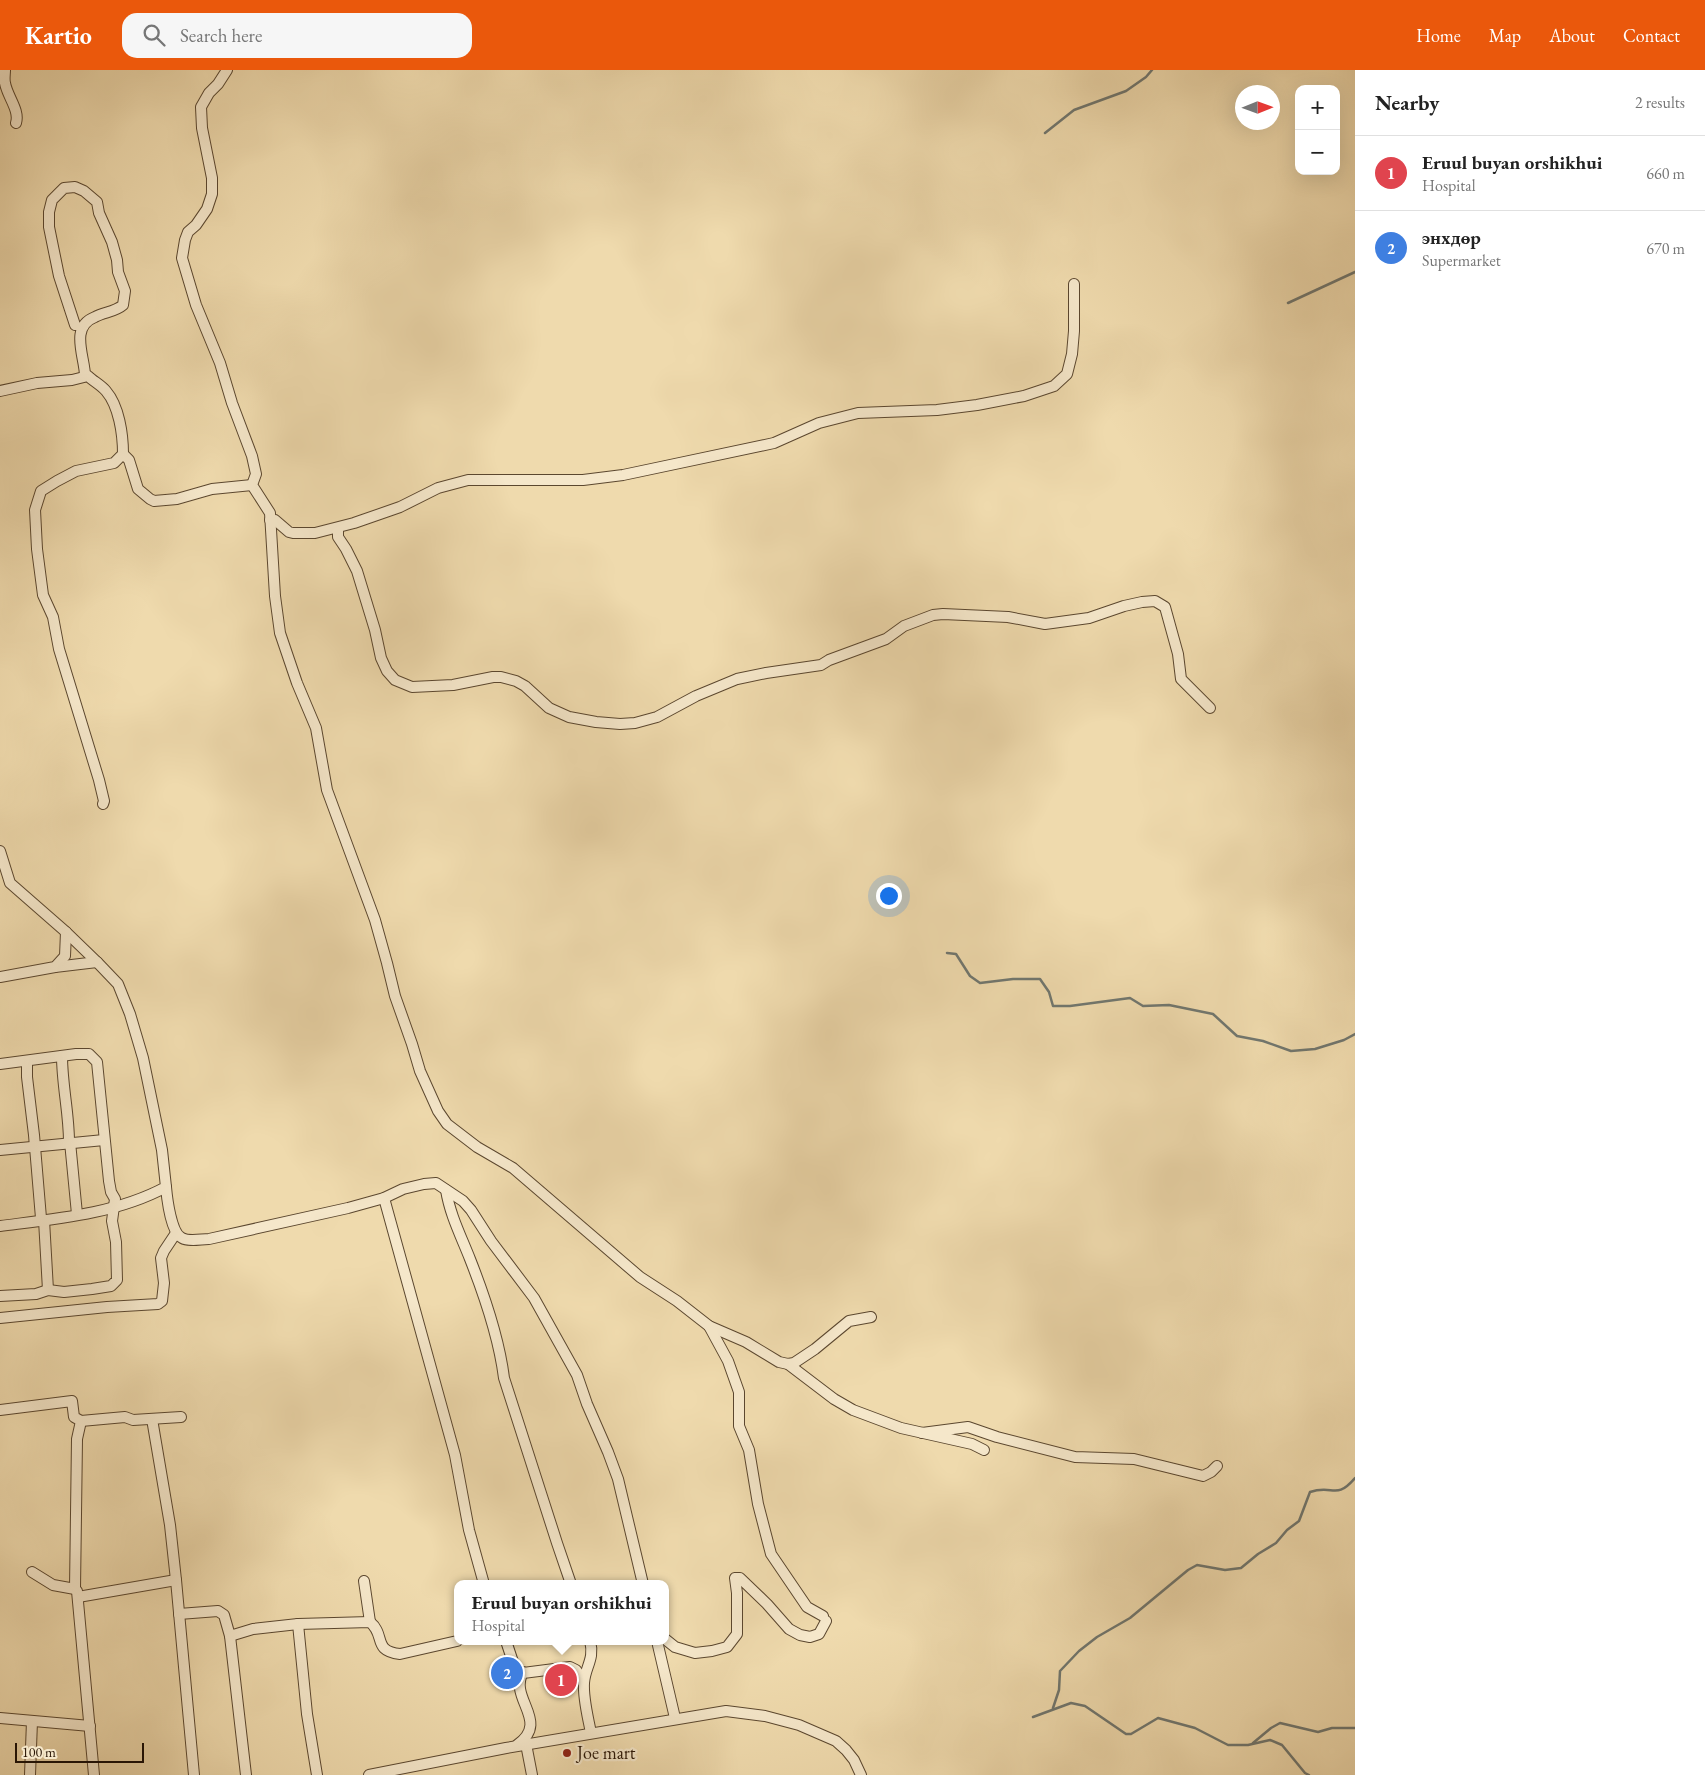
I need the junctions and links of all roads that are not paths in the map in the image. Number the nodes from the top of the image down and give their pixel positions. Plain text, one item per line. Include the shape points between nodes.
1 (5, 70) edge
2 (226, 70) edge
3 (16, 123) dead end
4 (1074, 284) dead end
5 (75, 325) dead end
6 (85, 376) junction
7 (0, 391) edge
8 (123, 454) junction
9 (252, 485) junction
10 (270, 520) junction
11 (338, 528) junction
12 (1210, 708) dead end
13 (103, 804) dead end
14 (0, 852) edge
15 (66, 932) junction
16 (98, 962) junction
17 (55, 967) junction
18 (0, 977) edge
19 (62, 1056) junction
20 (27, 1061) junction
21 (0, 1064) edge
22 (104, 1140) junction
23 (70, 1142) junction
24 (34, 1146) junction
25 (0, 1150) edge
26 (166, 1187) junction
27 (446, 1190) junction
28 (384, 1198) junction
29 (115, 1206) junction
30 (77, 1214) junction
31 (44, 1220) junction
32 (0, 1226) edge
33 (176, 1233) junction
34 (48, 1290) junction
35 (0, 1296) edge
36 (871, 1317) dead end
37 (0, 1318) edge
38 (709, 1326) junction
39 (788, 1364) junction
40 (0, 1410) edge
41 (181, 1417) dead end
42 (152, 1419) junction
43 (82, 1421) junction
44 (922, 1432) junction
45 (984, 1450) dead end
46 (1217, 1466) dead end
47 (32, 1572) dead end
48 (176, 1580) junction
49 (483, 1580) edge
50 (570, 1580) edge
51 (641, 1580) edge
52 (364, 1582) dead end
53 (76, 1593) junction
54 (179, 1614) junction
55 (370, 1622) junction
56 (298, 1624) junction
57 (230, 1636) junction
58 (454, 1642) edge
59 (669, 1642) edge
60 (507, 1645) edge
61 (591, 1645) edge
62 (657, 1645) edge
63 (523, 1672) junction
64 (584, 1681) junction
65 (0, 1718) edge
66 (675, 1718) junction
67 (32, 1720) junction
68 (90, 1726) junction
69 (591, 1733) junction
70 (526, 1744) junction
71 (516, 1746) junction
72 (30, 1775) edge
73 (94, 1775) edge
74 (194, 1775) edge
75 (246, 1775) edge
76 (317, 1775) edge
77 (369, 1775) edge
78 (532, 1775) edge
79 (861, 1775) edge

1 - 3 street via 5,83 16,112
2 - 9 street via 201,107 212,194 207,209 184,240 182,258 252,456 256,474
4 - 11 street via 1072,354 1067,374 1054,386 977,405 858,413 819,423 774,443 623,475 583,480 468,480 438,488 400,507
5 - 6 street via 59,276 49,227 52,200 67,187 84,191 97,202 112,242 124,291 123,305 89,319 82,328 80,347
6 - 7 street
6 - 8 street via 106,390 113,403 122,430
8 - 9 street via 130,460 138,489 154,500
8 - 13 street via 114,463 68,474 41,492 34,510 43,595 53,617 59,650 99,780
9 - 10 street via 270,513
10 - 11 street via 293,533
10 - 38 street via 280,634 316,728 327,790 374,920 394,996 420,1071 438,1111 457,1132 513,1168 640,1277
11 - 12 street via 338,537 357,570 380,658 395,680 412,687 453,686 501,677 525,686 549,708 569,717 596,722 635,723 657,717 737,679 821,665 886,639 904,626 933,615 1008,617 1045,624 1089,618 1124,606 1155,601 1165,607 1181,679
14 - 15 street via 10,883
15 - 16 street
15 - 17 street via 65,956
16 - 17 street
16 - 26 street via 118,984 130,1014 159,1133
17 - 18 street
19 - 20 street
19 - 22 street via 89,1054 97,1062
19 - 23 street
20 - 21 street
20 - 24 street
22 - 23 street
22 - 29 street
23 - 24 street
23 - 30 street
24 - 25 street
24 - 31 street via 41,1218
26 - 29 street
26 - 33 street
27 - 28 street via 433,1183 403,1189
27 - 50 street via 453,1220 494,1328 504,1378
27 - 51 street via 472,1210 534,1298 575,1369 618,1479
28 - 33 street via 209,1239 189,1240
28 - 49 street via 455,1455 469,1530
29 - 30 street
29 - 34 street via 112,1221 117,1280 111,1286 92,1289
30 - 31 street
31 - 32 street
31 - 34 street
33 - 37 street via 161,1258 164,1283 162,1301 158,1304
34 - 35 street
36 - 39 street via 849,1321 815,1349
38 - 39 street
38 - 59 street via 728,1361 739,1392 739,1426 749,1450 771,1554 807,1607 825,1618 819,1634 800,1635 789,1629 740,1578 735,1578 737,1634 727,1647 695,1652
39 - 44 street via 834,1400 853,1410 901,1428
40 - 43 street via 72,1400 74,1416
41 - 42 street
42 - 43 street via 125,1417
42 - 48 street
43 - 53 street via 77,1440
44 - 45 street
44 - 46 street via 968,1428 1075,1456 1134,1459 1203,1476
47 - 53 street via 53,1585
48 - 53 street
48 - 54 street
52 - 55 street
53 - 68 street
54 - 57 street via 218,1611 224,1615
54 - 74 street
55 - 56 street
55 - 58 street via 377,1628 381,1646 390,1653 400,1654
56 - 57 street via 254,1629
56 - 76 street
57 - 75 street
60 - 63 street via 518,1671
61 - 64 street via 592,1656
62 - 66 street
63 - 64 street via 570,1667
63 - 71 street via 519,1679 520,1688 531,1727 526,1739
64 - 69 street
65 - 67 street
66 - 69 street
66 - 79 street via 726,1711 799,1725 836,1741 854,1760
67 - 68 street
67 - 72 street
68 - 73 street
69 - 70 street
70 - 71 street
70 - 78 street
71 - 77 street

